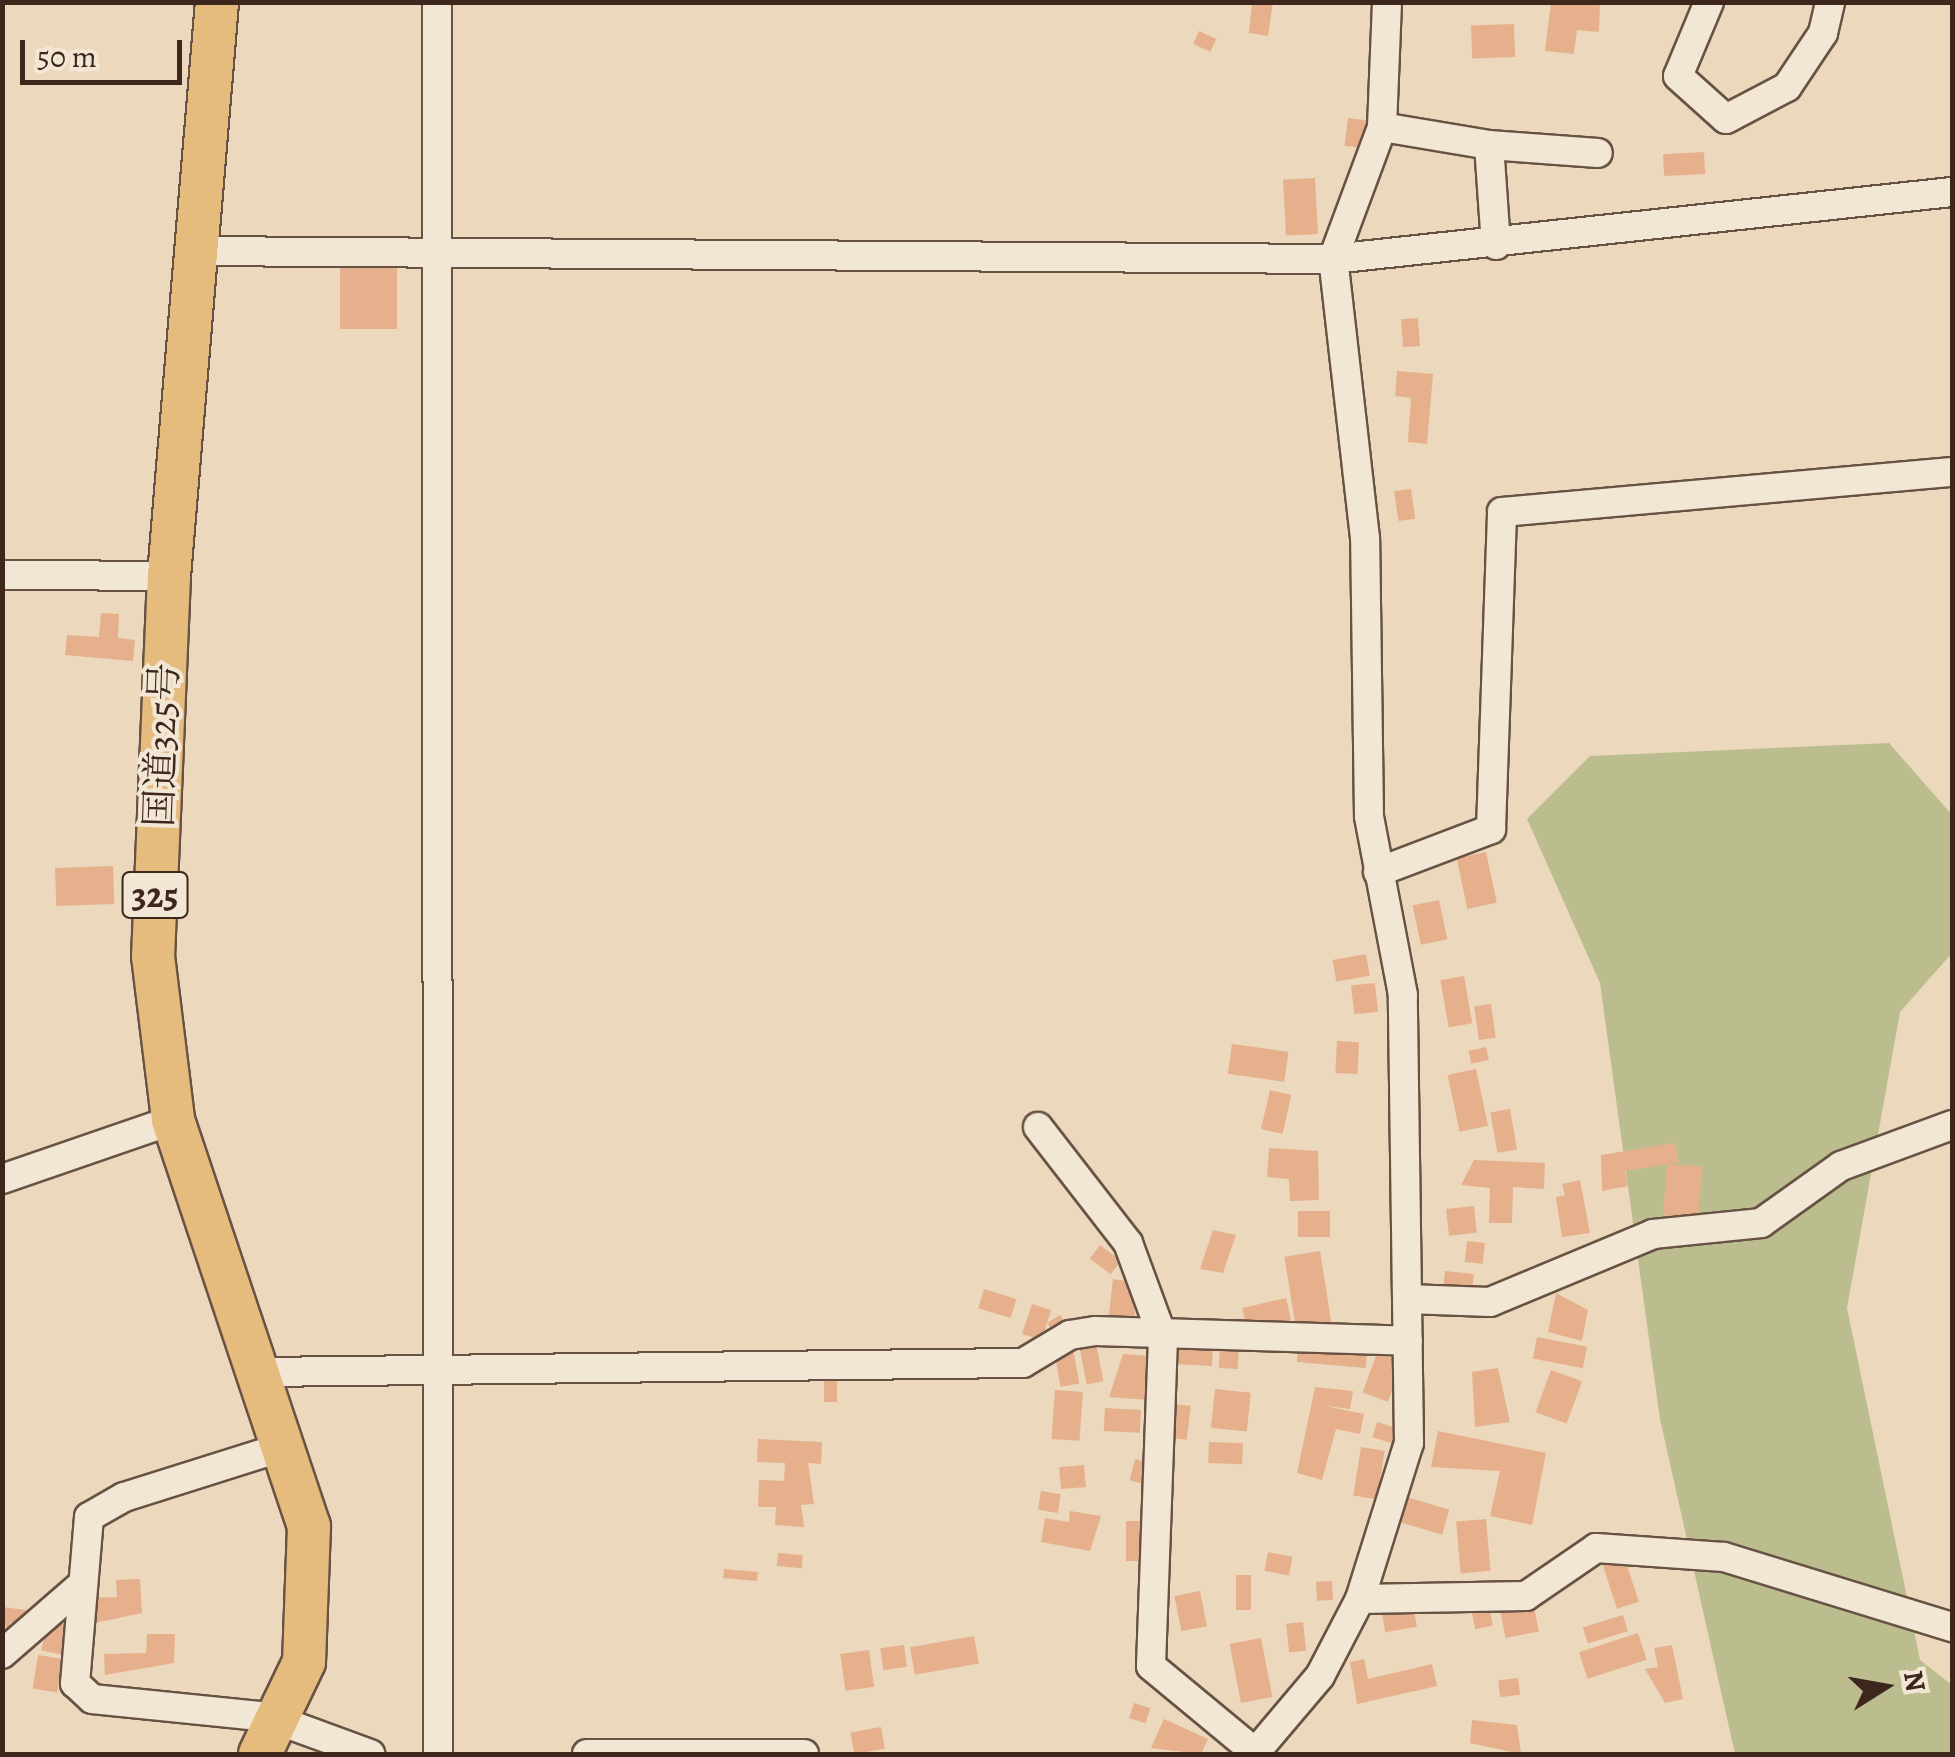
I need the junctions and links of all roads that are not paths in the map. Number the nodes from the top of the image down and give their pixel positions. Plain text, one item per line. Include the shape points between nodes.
1 (216, 2) edge
2 (437, 2) edge
3 (1387, 2) edge
4 (1708, 2) edge
5 (1830, 2) edge
6 (1382, 127) junction
7 (1489, 145) junction
8 (1598, 152) dead end
9 (1952, 192) edge
10 (1496, 245) junction
11 (192, 250) junction
12 (433, 254) junction
13 (1332, 260) junction
14 (1952, 472) edge
15 (2, 575) edge
16 (169, 576) junction
17 (1378, 872) junction
18 (173, 1120) junction
19 (1952, 1124) edge
20 (1038, 1127) dead end
21 (2, 1179) edge
22 (1407, 1299) junction
23 (1163, 1338) junction
24 (1408, 1342) junction
25 (433, 1370) junction
26 (261, 1372) junction
27 (286, 1446) junction
28 (78, 1588) junction
29 (1360, 1599) junction
30 (1952, 1627) edge
31 (2, 1654) edge
32 (271, 1739) edge
33 (370, 1754) edge
34 (438, 1754) edge
35 (586, 1754) edge
36 (804, 1754) edge
37 (1255, 1754) edge

1 - 11 highway, 国道325号 / 325
2 - 12 street
3 - 6 street
4 - 5 street via 1678,76 1726,119 1787,87 1823,33
6 - 7 street
6 - 13 street
7 - 8 street
7 - 10 street
9 - 10 street
10 - 13 street
11 - 12 street
11 - 16 highway, 国道325号 / 325
12 - 13 street
12 - 25 street
13 - 17 street via 1365,538
14 - 17 street via 1502,512 1492,828
15 - 16 street
16 - 18 highway, 国道325号 / 325 via 153,956
17 - 22 street via 1403,995
18 - 21 street
18 - 26 highway, 国道325号 / 325
19 - 22 street via 1841,1166 1762,1223 1653,1234 1490,1302
20 - 23 street via 1128,1243
22 - 24 street
23 - 24 street via 1306,1331
23 - 25 street via 1070,1334 1023,1363
23 - 37 street via 1151,1666
24 - 29 street via 1409,1443
25 - 26 street
25 - 34 street
26 - 27 highway, 国道325号 / 325
27 - 28 street via 103,1505 84,1527
27 - 32 highway, 国道325号 / 325 via 314,1586 304,1662
28 - 31 street via 68,1588
28 - 32 street via 80,1694
29 - 30 street via 1526,1596 1596,1548 1614,1548 1724,1558
29 - 37 street via 1320,1676
32 - 33 street
35 - 36 street

